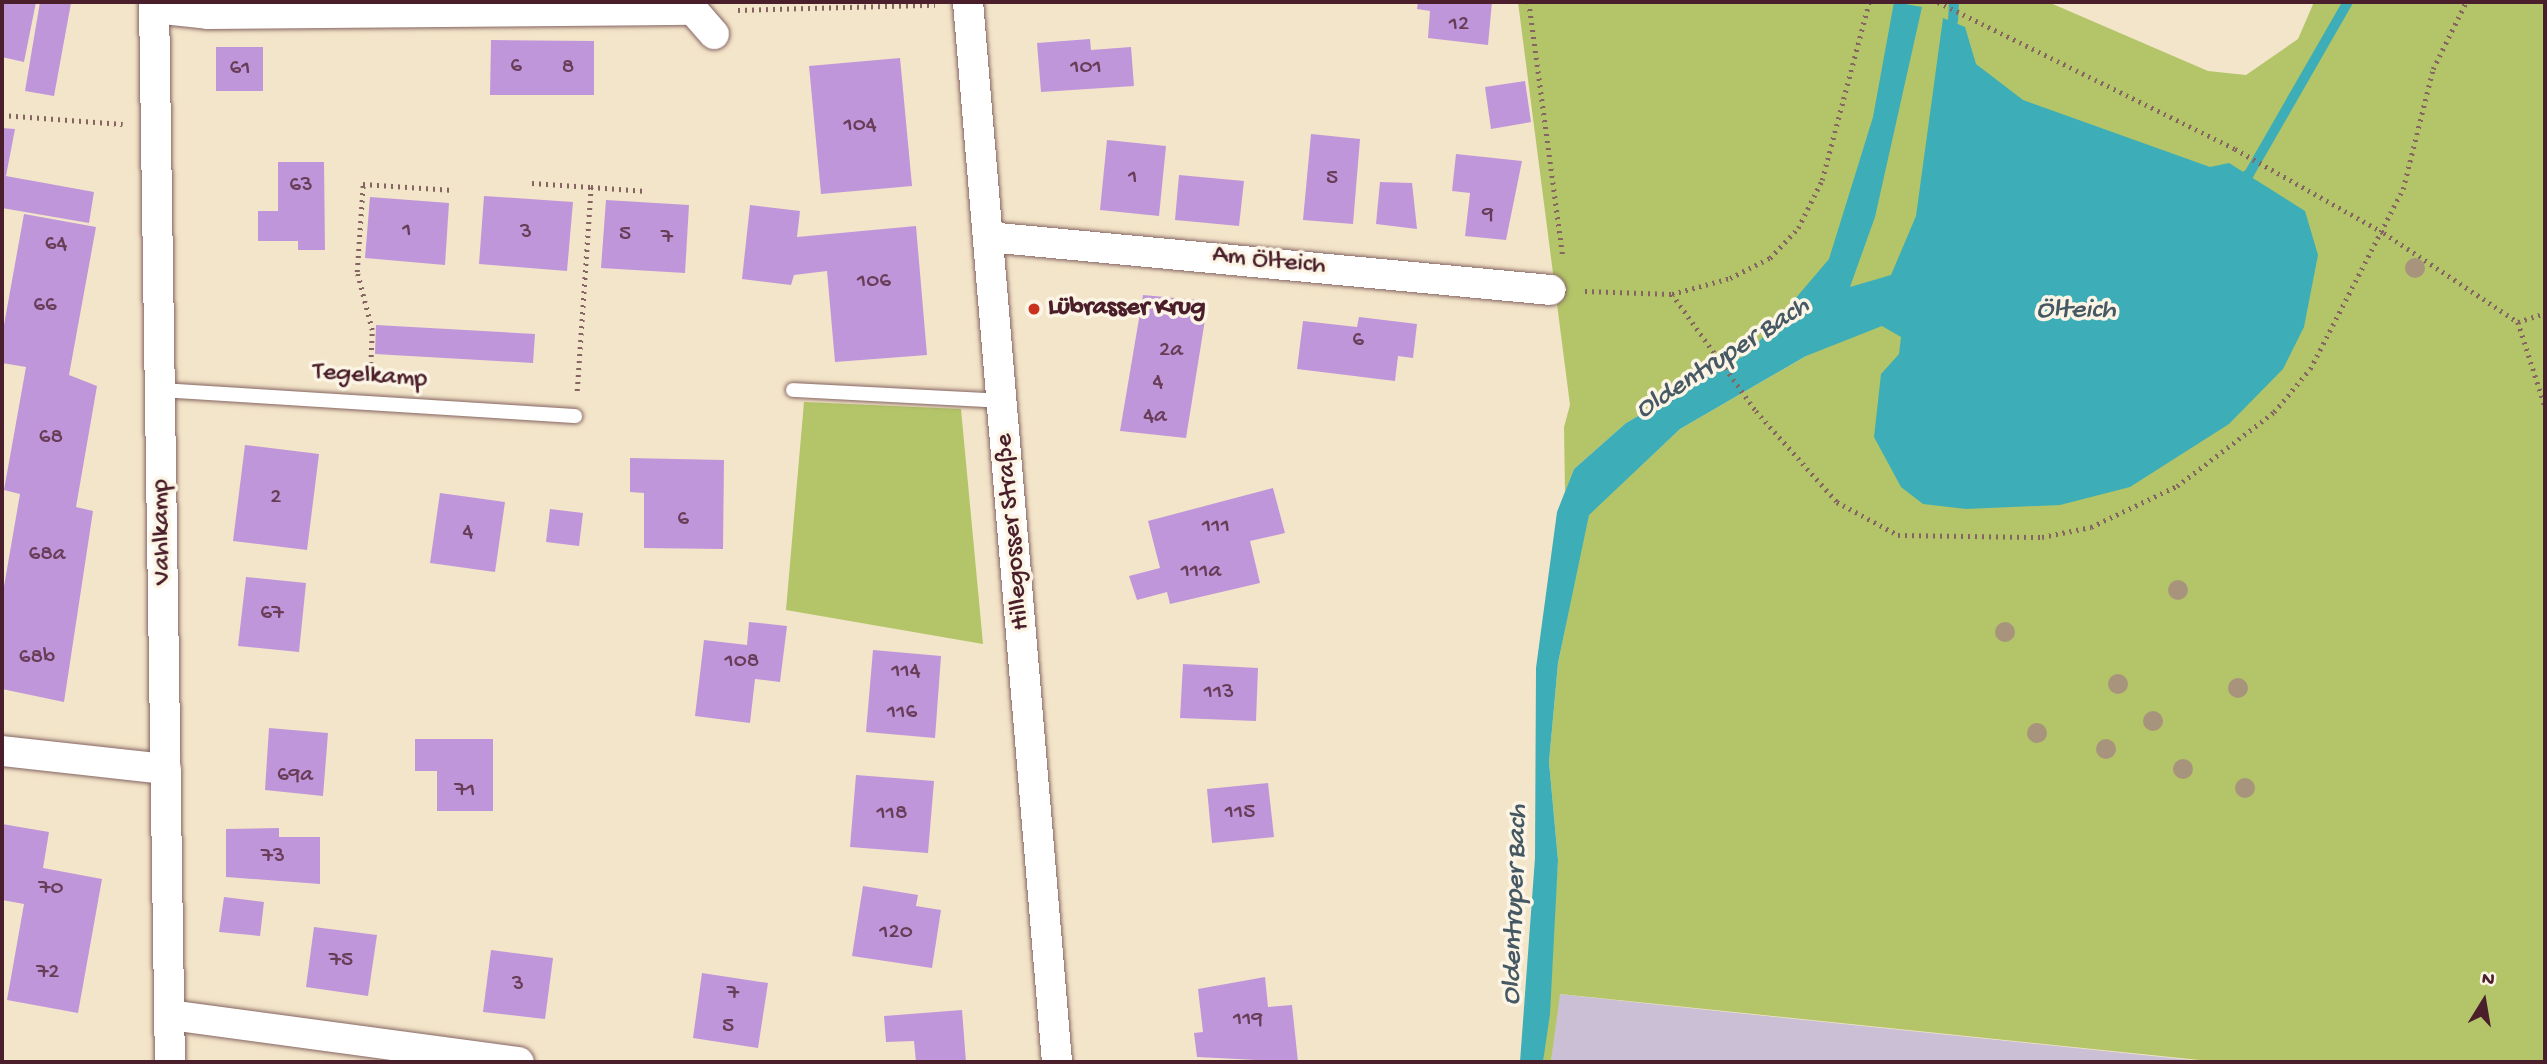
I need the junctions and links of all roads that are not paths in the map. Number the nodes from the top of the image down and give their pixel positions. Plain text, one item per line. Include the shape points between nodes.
1 (968, 2) edge
2 (154, 5) edge
3 (714, 34) dead end
4 (988, 237) junction
5 (1564, 281) road end
6 (160, 390) junction
7 (793, 390) dead end
8 (1003, 401) junction
9 (575, 416) road end
10 (2, 751) edge
11 (166, 769) junction
12 (170, 1015) junction
13 (170, 1062) edge
14 (519, 1062) edge
15 (1057, 1062) edge

1 - 4 street, Hillegosser Straße
2 - 3 street via 208,15 693,10
2 - 6 street, Vahlkamp
4 - 5 street, Am Ölteich
4 - 8 street, Hillegosser Straße
6 - 9 lane, Tegelkamp
6 - 11 street, Vahlkamp
7 - 8 lane
8 - 15 street, Hillegosser Straße
10 - 11 street
11 - 12 street, Vahlkamp
12 - 13 street, Vahlkamp
12 - 14 street

